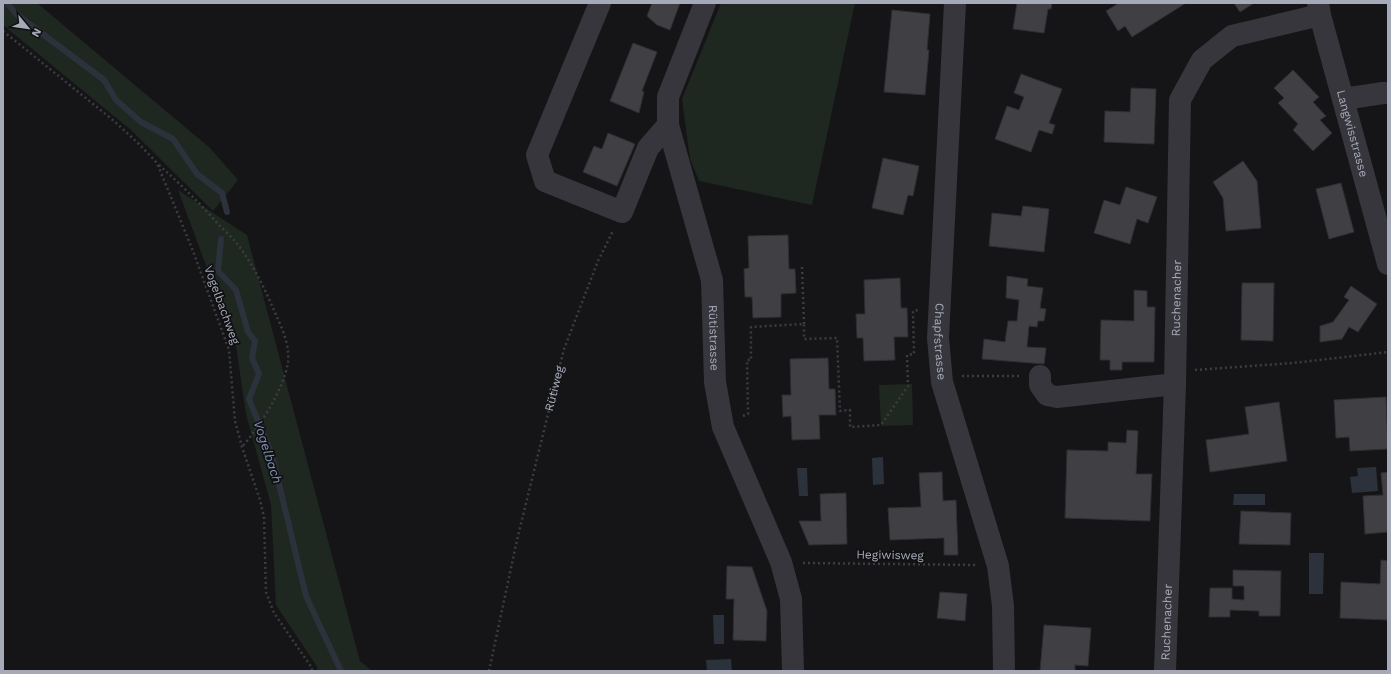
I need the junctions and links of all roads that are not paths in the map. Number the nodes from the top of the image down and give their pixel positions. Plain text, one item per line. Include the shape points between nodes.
1 (600, 3) edge
2 (705, 3) edge
3 (955, 3) edge
4 (1319, 9) edge
5 (1388, 94) edge
6 (1343, 99) junction
7 (668, 125) junction
8 (1388, 264) edge
9 (1040, 376) road end
10 (1176, 378) junction
11 (793, 671) edge
12 (1004, 671) edge
13 (1165, 671) edge

1 - 7 street via 538,156 545,181 622,212 648,148
2 - 7 street, Rütistrasse via 668,97
3 - 12 street, Chapfstrasse via 938,338 942,382 998,566 1003,606
4 - 6 street, Langwisstrasse
4 - 10 street, Ruchenacher via 1232,36 1202,60 1180,100
5 - 6 street
6 - 8 street, Langwisstrasse
7 - 11 street, Rütistrasse via 712,280 715,382 723,427 781,562 791,599
9 - 10 street via 1040,385 1047,395 1057,397
10 - 13 street, Ruchenacher

